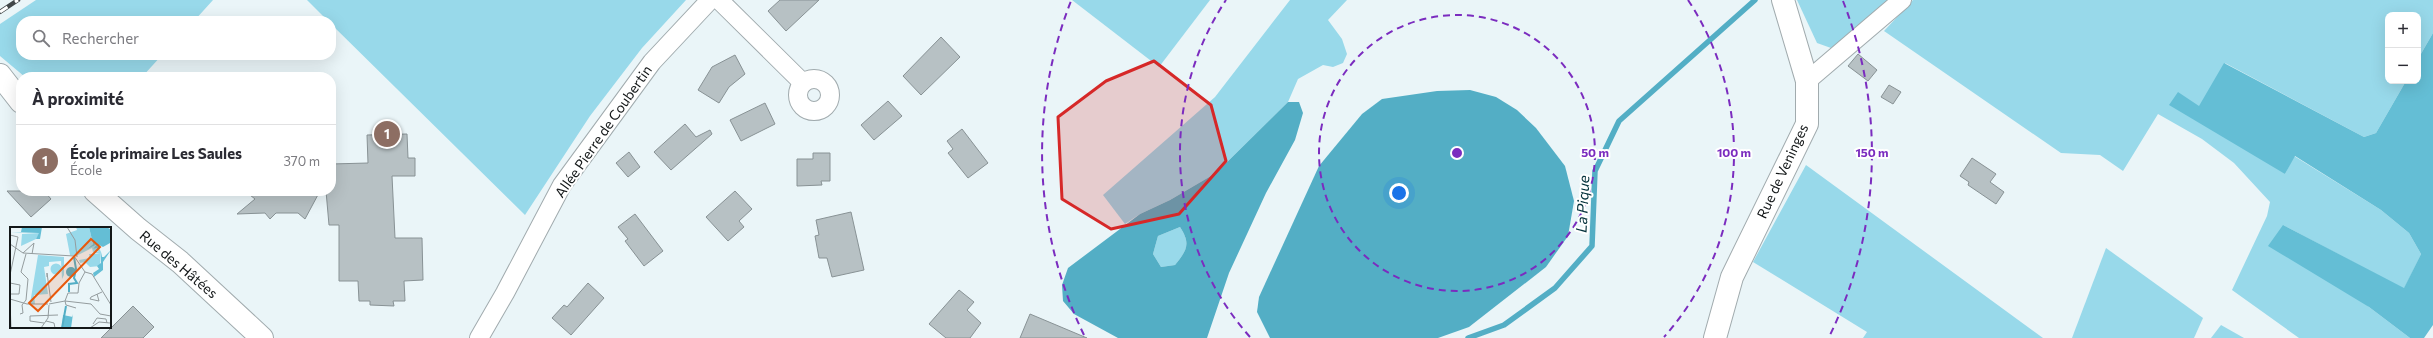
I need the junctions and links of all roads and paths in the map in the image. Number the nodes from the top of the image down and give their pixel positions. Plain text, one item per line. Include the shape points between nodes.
1 (710, 0) edge
2 (719, 0) edge
3 (1783, 0) edge
4 (1902, 0) edge
5 (0, 76) edge
6 (1808, 81) junction
7 (803, 83) dead end
8 (16, 96) edge
9 (101, 196) edge
10 (262, 338) edge
11 (479, 338) edge
12 (1714, 338) edge

1 - 11 street, Allée Pierre de Coubertin via 652,62 562,185
2 - 7 street
3 - 6 street, Rue de Veninges
4 - 6 street
5 - 8 street
6 - 12 street, Rue de Veninges via 1806,124 1732,277
9 - 10 street, Rue des Hâtées via 180,262

